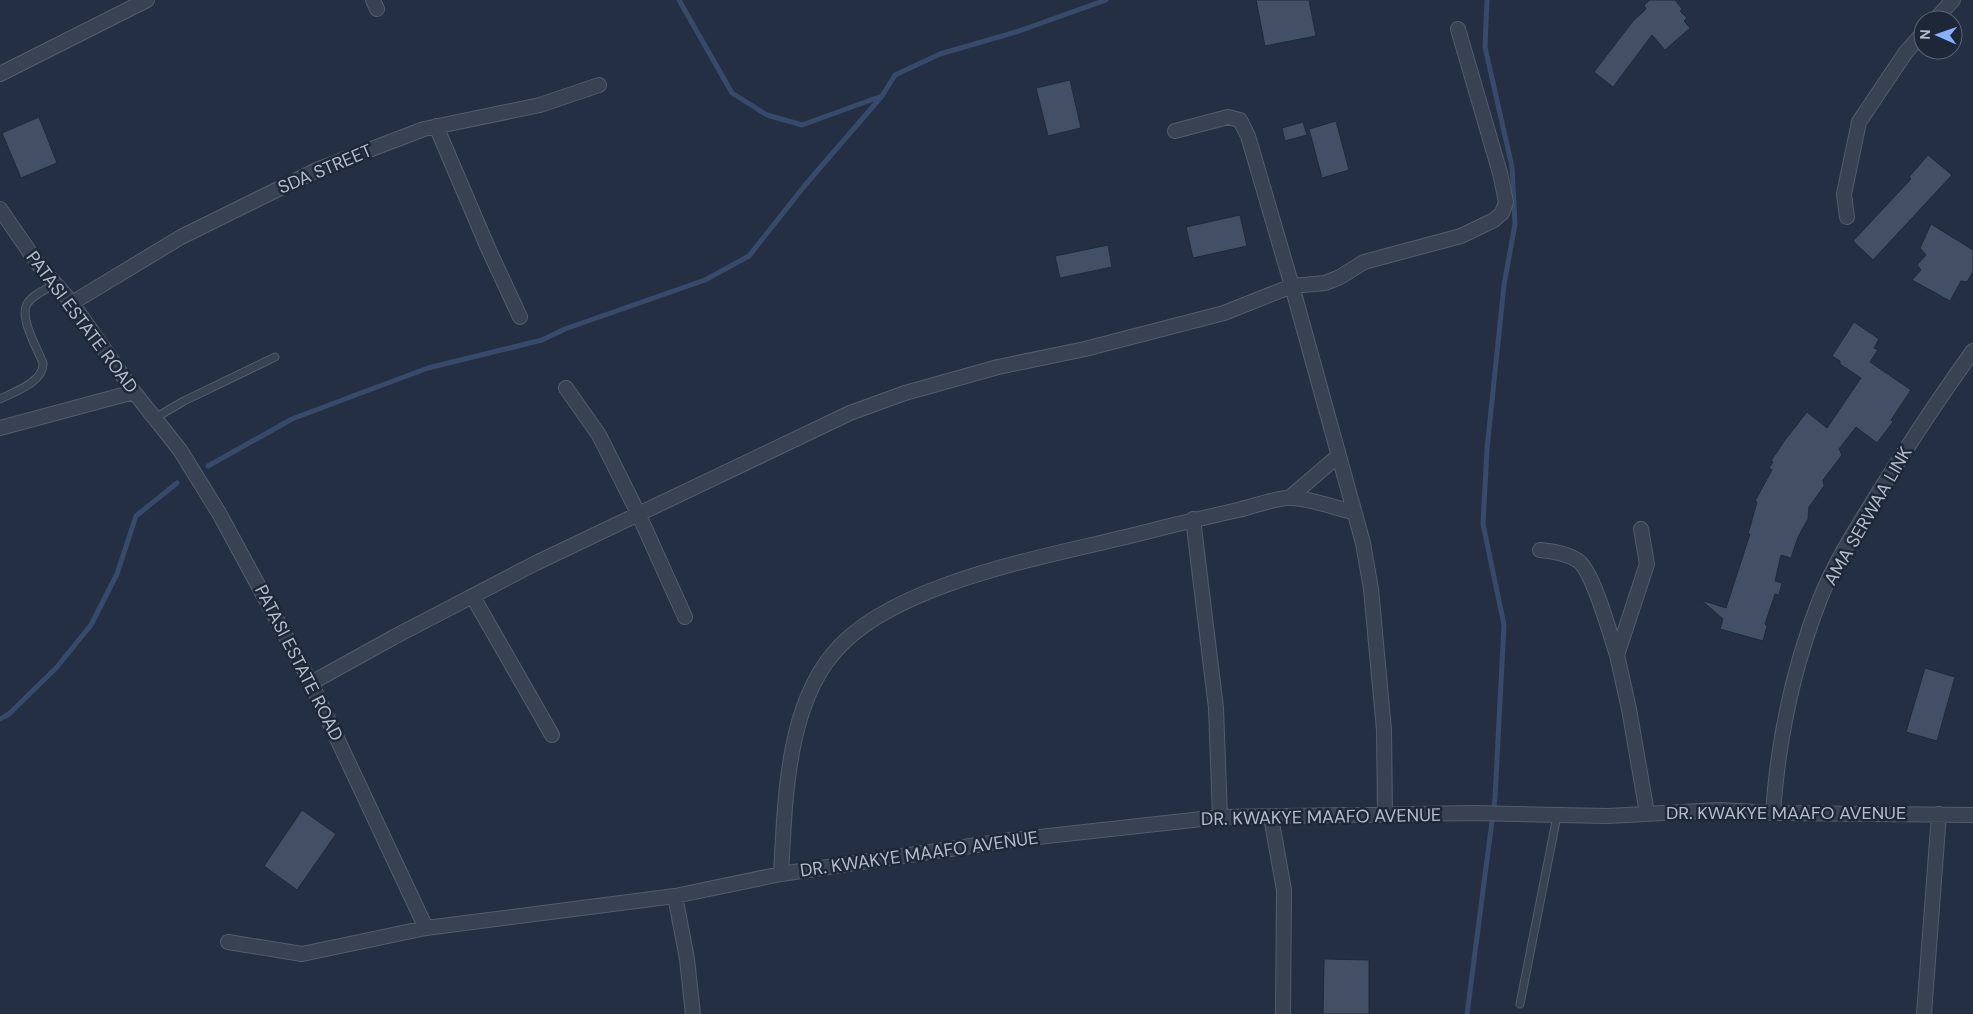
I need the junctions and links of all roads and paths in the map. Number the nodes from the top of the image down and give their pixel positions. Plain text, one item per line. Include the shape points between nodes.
1 (147, 0) edge
2 (1953, 0) edge
3 (1944, 10) edge
4 (1458, 29) dead end
5 (1913, 44) edge
6 (0, 74) edge
7 (599, 85) dead end
8 (436, 126) junction
9 (1175, 131) dead end
10 (0, 209) edge
11 (1847, 217) dead end
12 (55, 284) junction
13 (1292, 286) junction
14 (72, 303) junction
15 (520, 317) dead end
16 (1973, 352) edge
17 (275, 357) dead end
18 (566, 388) dead end
19 (134, 392) junction
20 (0, 399) edge
21 (155, 418) junction
22 (0, 428) edge
23 (1338, 456) junction
24 (1289, 498) junction
25 (1353, 512) junction
26 (638, 513) junction
27 (1194, 519) junction
28 (1641, 529) dead end
29 (1540, 550) dead end
30 (473, 597) junction
31 (685, 617) dead end
32 (1617, 655) junction
33 (311, 683) junction
34 (552, 735) dead end
35 (1647, 813) junction
36 (1773, 813) junction
37 (1385, 814) junction
38 (1939, 814) junction
39 (1973, 815) edge
40 (1557, 816) junction
41 (1220, 817) junction
42 (1270, 817) junction
43 (781, 874) junction
44 (675, 896) junction
45 (426, 928) junction
46 (228, 942) dead end
47 (1520, 1004) dead end
48 (693, 1014) edge
49 (1283, 1014) edge
50 (1924, 1014) edge

1 - 6 street
2 - 3 street
4 - 13 street via 1500,173 1506,202 1502,213 1461,236 1364,262 1340,277 1313,286
5 - 11 street via 1859,122 1844,194
7 - 8 street, SDA STREET via 540,105
8 - 14 street, SDA STREET via 319,169 181,237
8 - 15 street
9 - 13 street via 1228,117 1240,120 1248,136
10 - 12 street, PATASI ESTATE ROAD
12 - 14 street, PATASI ESTATE ROAD
12 - 20 lane via 34,298 24,314 44,369 26,385
13 - 23 street
13 - 26 street via 1202,319 998,367 905,393 850,413
14 - 19 street, PATASI ESTATE ROAD
16 - 36 street, AMA SERWAA LINK via 1927,416 1852,535 1820,599 1785,718
17 - 21 lane
18 - 26 street via 599,435
19 - 21 street, PATASI ESTATE ROAD
19 - 22 street
21 - 33 street, PATASI ESTATE ROAD via 180,450 219,514
23 - 24 street
23 - 25 street
24 - 25 street
24 - 27 street
25 - 37 street via 1372,589 1384,730
26 - 30 street
26 - 31 street
27 - 41 street via 1216,708
27 - 43 street via 1003,566 963,579 919,596 848,636 822,668 803,709 788,784
28 - 32 street via 1647,564
29 - 32 street via 1569,556 1584,566
30 - 33 street
30 - 34 street
32 - 35 street
33 - 45 street, PATASI ESTATE ROAD
35 - 36 street, DR. KWAKYE MAAFO AVENUE via 1720,810
35 - 40 street, DR. KWAKYE MAAFO AVENUE
36 - 38 street, DR. KWAKYE MAAFO AVENUE
37 - 40 street, DR. KWAKYE MAAFO AVENUE
37 - 42 street, DR. KWAKYE MAAFO AVENUE
38 - 39 street, DR. KWAKYE MAAFO AVENUE
38 - 50 street
40 - 47 lane
41 - 42 street, DR. KWAKYE MAAFO AVENUE
41 - 43 street, DR. KWAKYE MAAFO AVENUE via 1011,840
42 - 49 street via 1284,890
43 - 44 street, DR. KWAKYE MAAFO AVENUE
44 - 45 street
44 - 48 street
45 - 46 street via 302,954

